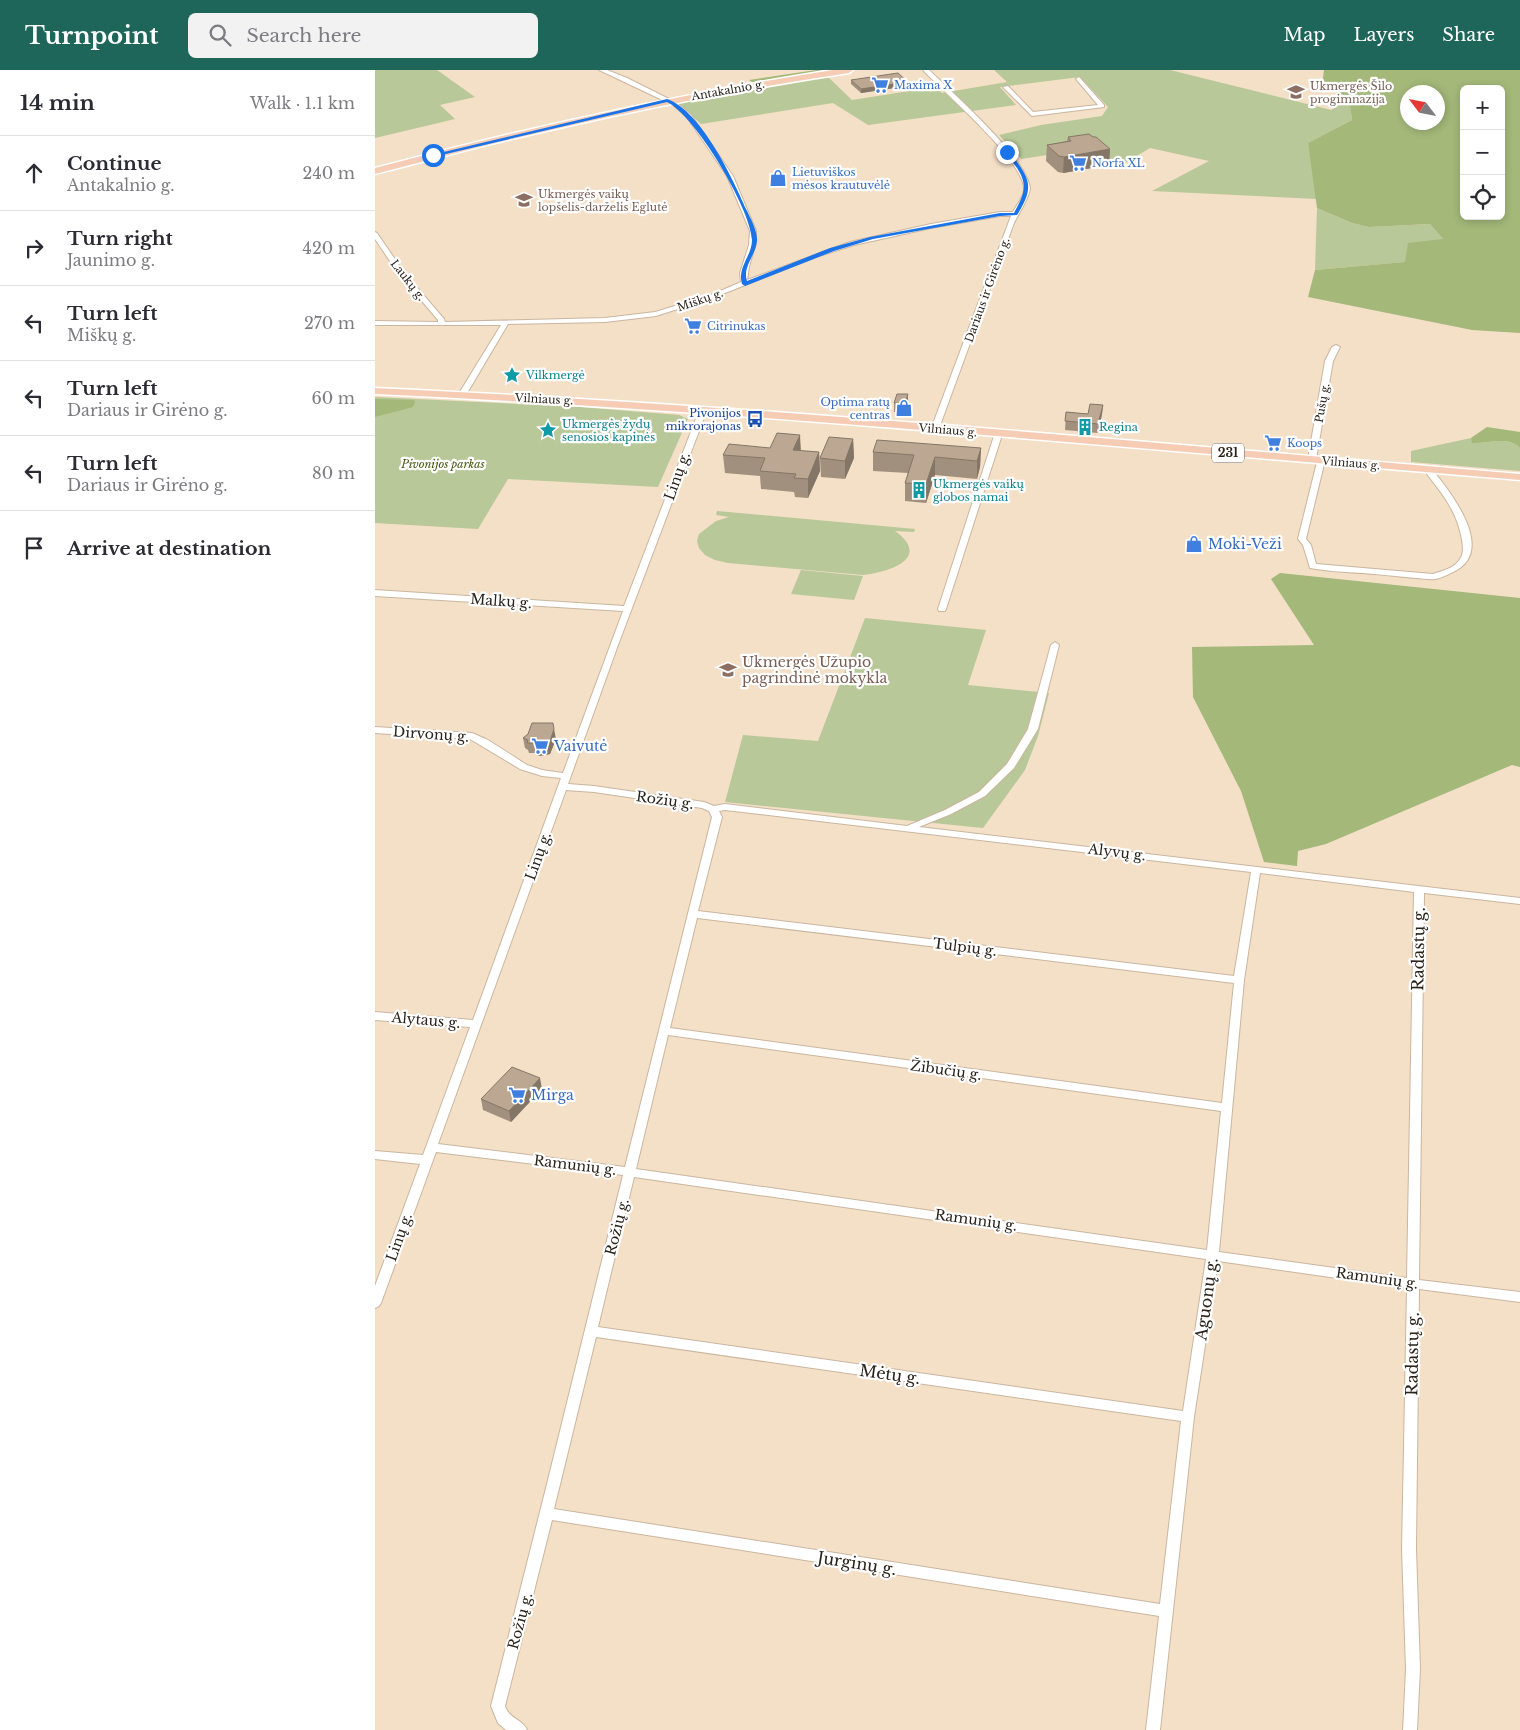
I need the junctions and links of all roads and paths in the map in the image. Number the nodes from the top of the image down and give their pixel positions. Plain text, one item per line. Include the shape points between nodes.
1 (602, 70) edge
2 (849, 70) edge
3 (925, 70) edge
4 (1079, 79) dead end
5 (1006, 88) dead end
6 (667, 101) junction
7 (375, 171) edge
8 (1015, 214) junction
9 (375, 235) edge
10 (745, 284) junction
11 (375, 323) edge
12 (505, 323) junction
13 (441, 324) junction
14 (1335, 347) dead end
15 (375, 391) edge
16 (462, 395) junction
17 (703, 410) junction
18 (935, 429) junction
19 (998, 435) junction
20 (1317, 460) junction
21 (1427, 469) junction
22 (1520, 477) edge
23 (375, 593) edge
24 (628, 609) junction
25 (942, 609) dead end
26 (1055, 645) dead end
27 (375, 730) edge
28 (565, 781) junction
29 (713, 809) junction
30 (909, 827) junction
31 (1256, 869) junction
32 (1419, 888) junction
33 (1520, 900) edge
34 (692, 914) junction
35 (1239, 980) junction
36 (375, 1016) edge
37 (477, 1024) junction
38 (663, 1031) junction
39 (1228, 1108) junction
40 (431, 1147) junction
41 (375, 1156) edge
42 (427, 1160) junction
43 (630, 1172) junction
44 (1213, 1254) junction
45 (1413, 1284) junction
46 (1520, 1297) edge
47 (375, 1303) edge
48 (592, 1331) junction
49 (1188, 1417) junction
50 (548, 1514) junction
51 (1165, 1612) junction
52 (520, 1730) edge
53 (1153, 1730) edge
54 (1410, 1730) edge

1 - 6 street
2 - 6 main road, Antakalnio g.
3 - 8 street, Dariaus ir Girėno g. via 1016,162 1024,176 1027,191
4 - 5 street via 1103,106 1032,114
6 - 7 main road, Antakalnio g.
6 - 10 street via 689,116 714,150 730,176 748,218 755,241 742,275
8 - 10 street, Miškų g. via 872,238
8 - 18 street, Dariaus ir Girėno g.
9 - 13 street, Laukų g.
10 - 12 street, Miškų g. via 687,305 647,315 605,320
11 - 13 street, Miškų g.
12 - 13 street, Miškų g.
12 - 16 street
14 - 20 street, Pušų g. via 1329,361
15 - 16 main road, Vilniaus g. / 231
16 - 17 main road, Vilniaus g. / 231
17 - 18 main road, Vilniaus g. / 231
17 - 24 street, Linų g.
18 - 19 main road, Vilniaus g. / 231
19 - 20 main road, Vilniaus g. / 231
19 - 25 street
20 - 21 main road, Vilniaus g. / 231
20 - 21 street, Pušų g. via 1303,539 1313,566 1433,577 1448,572 1468,553 1465,524 1451,498
21 - 22 main road, Vilniaus g. / 231
23 - 24 street, Malkų g.
24 - 28 street, Linų g.
26 - 30 street via 1033,729 1011,766 982,794
27 - 28 street, Dirvonų g. via 472,736 520,765
28 - 29 street, Rožių g.
28 - 37 street, Linų g.
29 - 30 street, Alyvų g. via 725,806
29 - 34 street, Rožių g. via 717,817
30 - 31 street, Alyvų g.
31 - 32 street, Alyvų g.
31 - 35 street, Aguonų g.
32 - 33 street, Alyvų g.
32 - 45 street, Radastų g.
34 - 35 street, Tulpių g.
34 - 38 street, Rožių g.
35 - 39 street, Aguonų g.
36 - 37 street, Alytaus g.
37 - 40 street, Linų g.
38 - 39 street, Žibučių g.
38 - 43 street, Rožių g.
39 - 44 street, Aguonų g.
40 - 42 street, Linų g.
40 - 43 street, Ramunių g.
41 - 42 street
42 - 47 street, Linų g.
43 - 44 street, Ramunių g.
43 - 48 street, Rožių g.
44 - 45 street, Ramunių g.
44 - 49 street, Aguonų g.
45 - 46 street, Ramunių g.
45 - 54 street, Radastų g. via 1409,1549 1413,1669
48 - 49 street, Mėtų g.
48 - 50 street, Rožių g.
49 - 51 street, Aguonų g.
50 - 51 street, Jurginų g.
50 - 52 street, Rožių g. via 498,1706 505,1722
51 - 53 street, Aguonų g.

